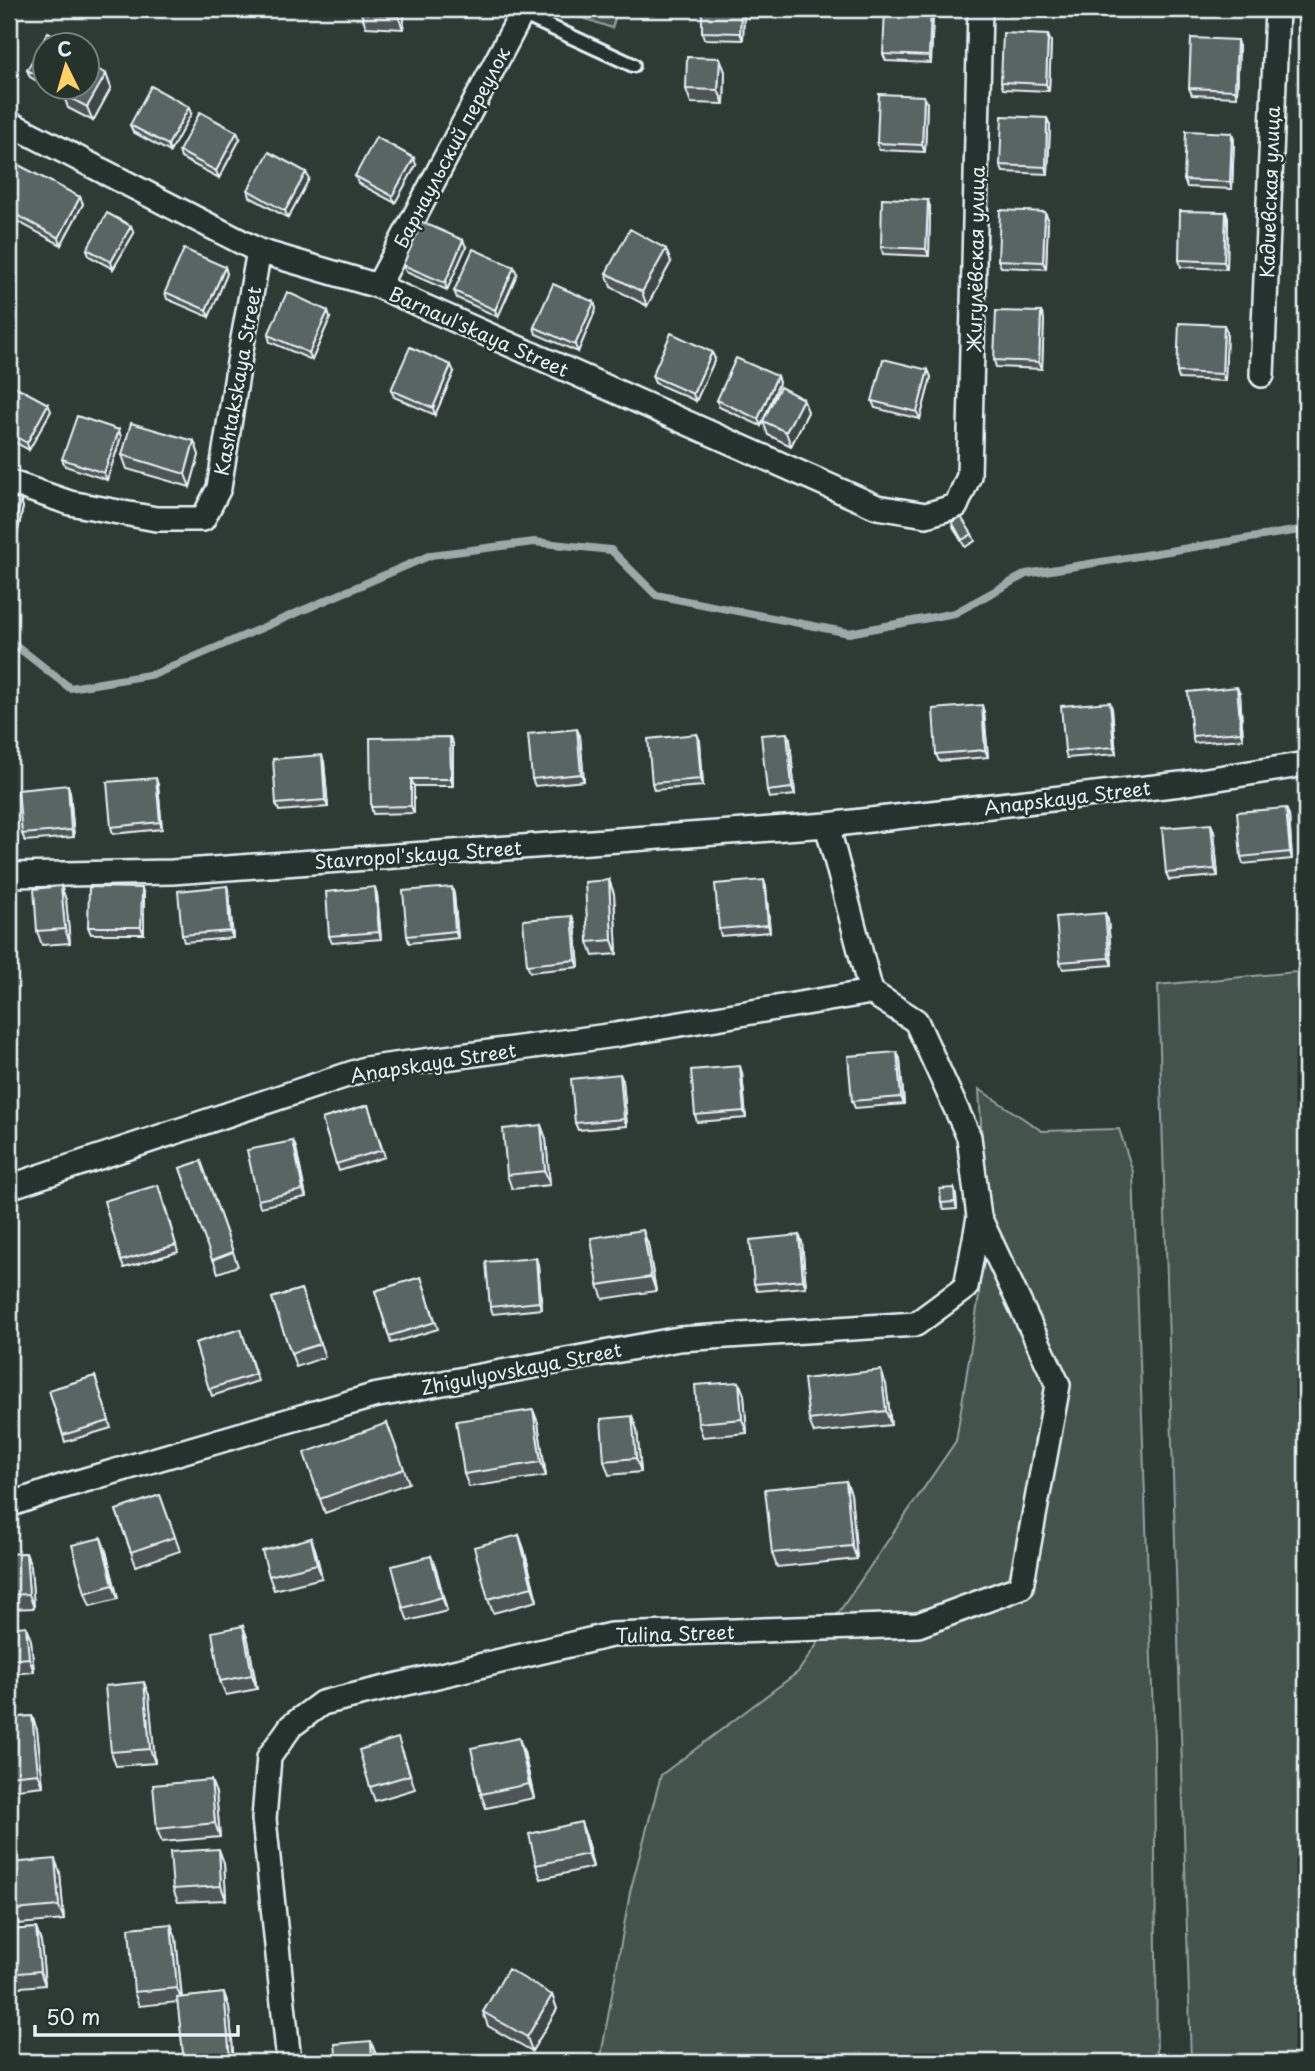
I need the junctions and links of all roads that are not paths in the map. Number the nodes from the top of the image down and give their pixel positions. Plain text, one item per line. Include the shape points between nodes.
1 (980, 9) edge
2 (1277, 9) edge
3 (523, 11) edge
4 (634, 65) dead end
5 (9, 122) edge
6 (260, 251) junction
7 (377, 286) junction
8 (1262, 374) dead end
9 (9, 482) edge
10 (956, 506) joint
11 (1306, 764) edge
12 (827, 825) junction
13 (9, 874) edge
14 (871, 992) junction
15 (9, 1187) edge
16 (979, 1217) junction
17 (9, 1505) edge
18 (289, 2062) edge

1 - 10 street, Жигулёвская улица via 971,442 969,476
2 - 8 street, Кадиевская улица
3 - 4 lane
3 - 7 street, Барнаульский переулок
5 - 6 street, Barnaul'skaya Street
6 - 7 street, Barnaul'skaya Street
6 - 9 street, Kashtakskaya Street via 219,488 203,519 156,519 71,503
7 - 10 street, Barnaul'skaya Street via 877,507 926,515
11 - 12 street, Anapskaya Street via 1181,784
12 - 13 street, Stavropol'skaya Street via 173,872
12 - 14 street
14 - 15 street, Anapskaya Street via 615,1035 365,1069
14 - 16 street via 916,1021 970,1137
16 - 17 street, Zhigulyovskaya Street via 966,1287 916,1324 679,1339 373,1396
16 - 18 street, Tulina Street via 1058,1385 1021,1587 918,1625 611,1635 322,1703 291,1726 269,1758 264,1819

